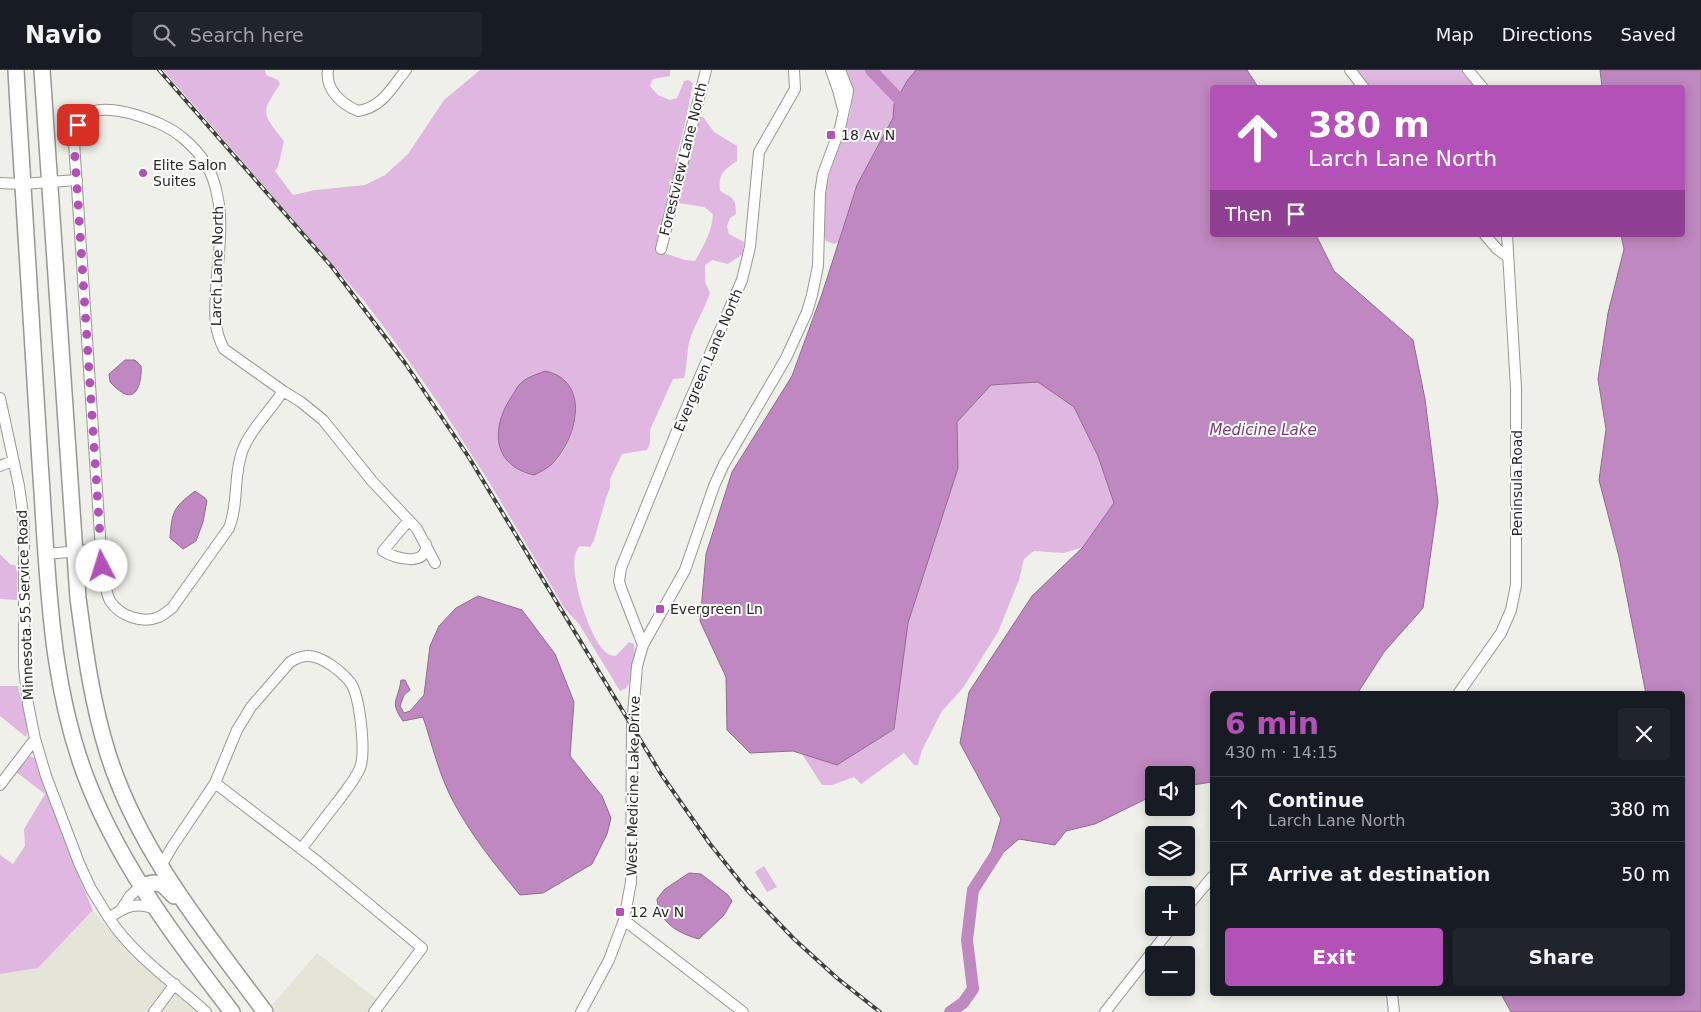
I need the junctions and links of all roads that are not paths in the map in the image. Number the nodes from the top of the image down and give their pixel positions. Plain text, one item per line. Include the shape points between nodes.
1 (16, 70) edge
2 (42, 70) edge
3 (328, 70) edge
4 (406, 70) edge
5 (706, 70) edge
6 (794, 70) edge
7 (831, 70) edge
8 (840, 70) edge
9 (1350, 70) edge
10 (1468, 70) edge
11 (1362, 85) edge
12 (1480, 85) edge
13 (844, 115) junction
14 (77, 180) junction
15 (49, 182) junction
16 (0, 183) edge
17 (22, 184) junction
18 (1487, 237) edge
19 (1507, 237) edge
20 (661, 249) dead end
21 (1508, 257) junction
22 (284, 391) junction
23 (0, 398) edge
24 (13, 461) junction
25 (0, 466) edge
26 (409, 520) junction
27 (426, 544) junction
28 (100, 549) junction
29 (74, 551) junction
30 (47, 554) junction
31 (435, 563) dead end
32 (643, 645) junction
33 (1460, 691) edge
34 (35, 739) junction
35 (215, 783) junction
36 (0, 785) edge
37 (301, 849) junction
38 (161, 866) junction
39 (1210, 878) edge
40 (141, 886) junction
41 (1195, 897) edge
42 (121, 910) junction
43 (157, 910) junction
44 (109, 918) junction
45 (624, 920) junction
46 (1165, 936) edge
47 (218, 949) junction
48 (175, 984) junction
49 (1392, 996) edge
50 (154, 1012) edge
51 (206, 1012) edge
52 (232, 1012) edge
53 (265, 1012) edge
54 (374, 1012) edge
55 (581, 1012) edge
56 (743, 1012) edge
57 (1105, 1012) edge
58 (1394, 1012) edge

1 - 17 highway
2 - 15 highway
3 - 4 street via 330,87 358,111 380,103
5 - 20 street, Forestview Lane North
6 - 32 street, Evergreen Lane North via 795,88 759,152 750,247 742,280 621,568 621,588
7 - 13 street
8 - 13 street, West Medicine Lake Drive via 848,90
9 - 11 street
10 - 12 street
13 - 32 street, West Medicine Lake Drive via 823,174 818,266 807,312 786,358 724,464 685,570
14 - 15 street
14 - 22 street, Larch Lane North via 74,134 83,118 97,109 115,109 156,122 171,129 196,150 213,178 220,210 215,317 219,338 231,355
14 - 28 street, Larch Lane North
15 - 17 street
15 - 29 highway
16 - 17 street
17 - 30 highway
18 - 21 street
19 - 21 street, Peninsula Road
21 - 33 street, Peninsula Road via 1516,382 1516,585 1511,610 1501,633
22 - 26 street, Larch Lane North via 323,420 372,481
22 - 28 street, Larch Lane North via 242,452 234,516 229,528 172,608 158,617 143,620 118,610 106,590
23 - 24 street, Minnesota 55 Service Road
24 - 25 street
24 - 34 street, Minnesota 55 Service Road via 23,514 24,667
26 - 27 street, Larch Lane North
26 - 27 street via 383,551 408,560 424,554
27 - 31 street, Larch Lane North
28 - 29 street
29 - 30 street
29 - 38 highway via 88,671 108,754 130,810
30 - 40 highway via 53,631 70,726 104,820
32 - 45 street, West Medicine Lake Drive via 634,686 631,882
34 - 36 street
34 - 44 street, Minnesota 55 Service Road via 79,863
35 - 37 street
35 - 37 street via 237,730 290,662 308,656 339,672 350,682 355,693 363,731 360,767
35 - 38 street
37 - 54 street via 422,948
38 - 47 highway
39 - 41 street
40 - 42 street
40 - 43 highway
40 - 47 highway via 162,884 212,949
42 - 43 street via 134,905 146,905
42 - 44 street
43 - 52 highway
44 - 48 street, Minnesota 55 Service Road via 131,946
45 - 55 street, West Medicine Lake Drive via 609,960
45 - 56 street
46 - 57 street
47 - 53 highway
48 - 50 street
48 - 51 street, Minnesota 55 Service Road
49 - 58 street

